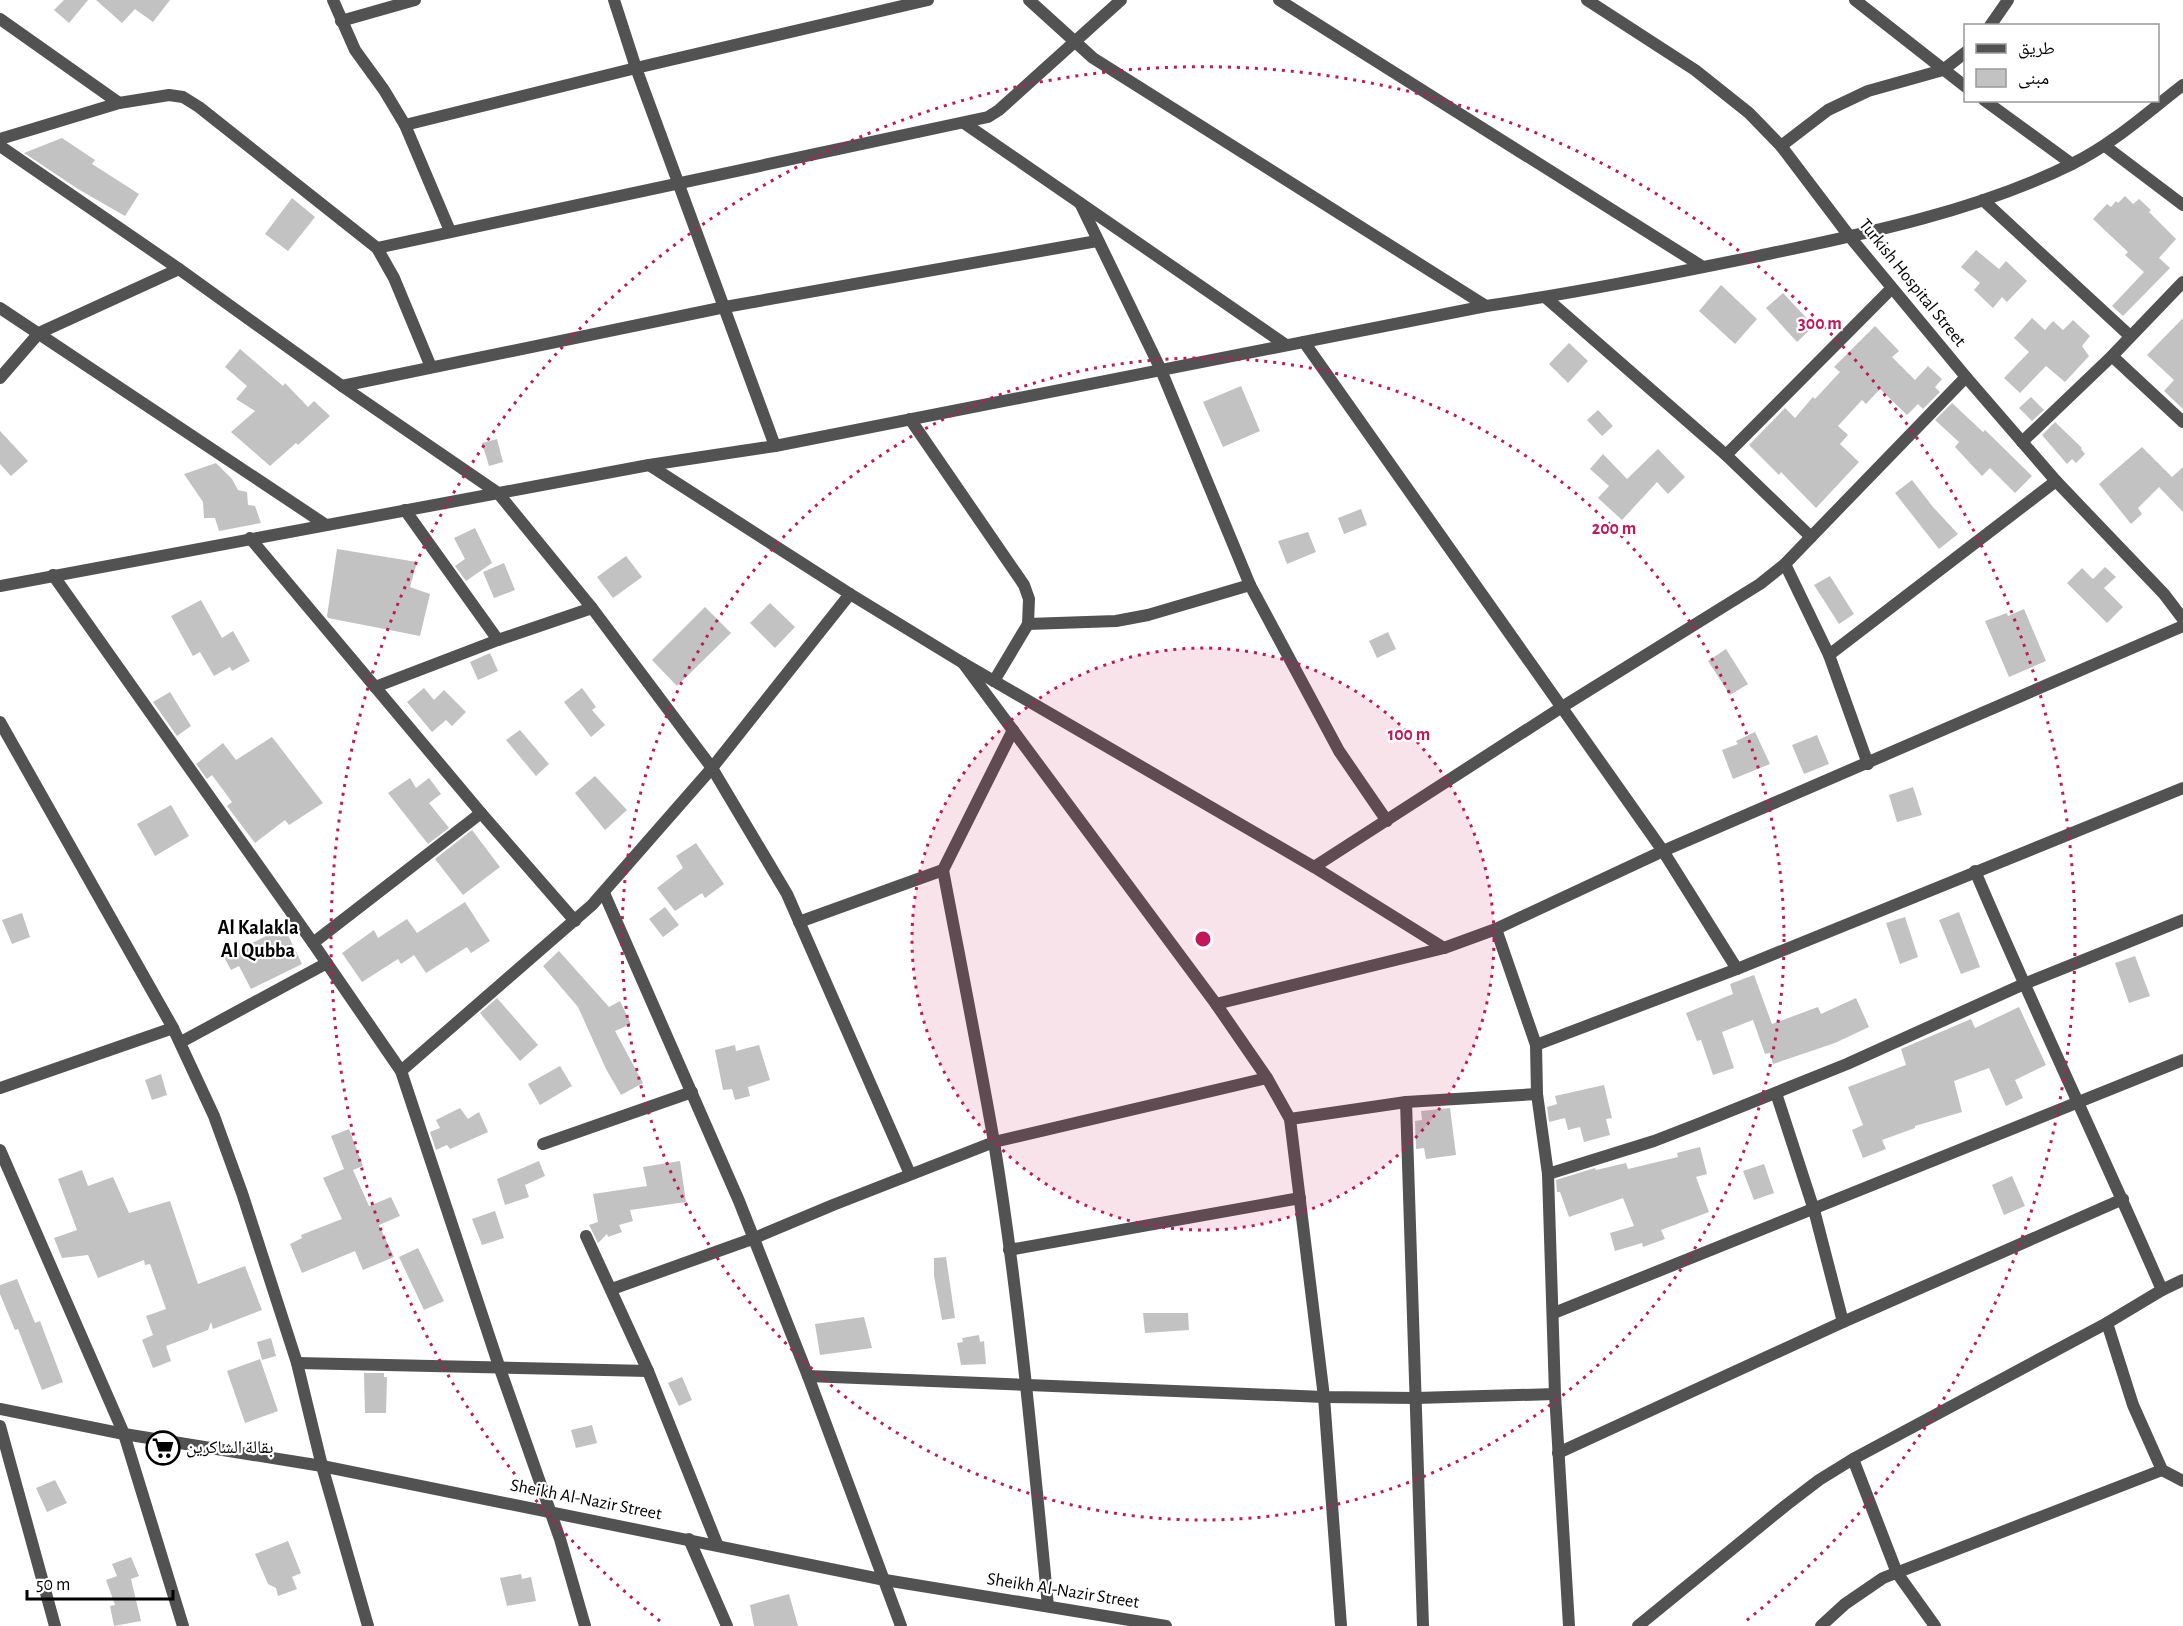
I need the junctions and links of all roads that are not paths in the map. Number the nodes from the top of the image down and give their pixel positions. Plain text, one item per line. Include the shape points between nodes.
1 (333, 0) edge
2 (415, 0) edge
3 (614, 0) edge
4 (928, 0) edge
5 (1029, 0) edge
6 (1121, 0) edge
7 (1279, 0) edge
8 (1587, 0) edge
9 (1855, 0) edge
10 (2008, 0) edge
11 (0, 19) edge
12 (341, 21) junction
13 (1991, 24) edge
14 (1074, 43) junction
15 (1964, 53) edge
16 (636, 68) junction
17 (1943, 70) junction
18 (2183, 85) edge
19 (1964, 86) edge
20 (1987, 102) edge
21 (119, 103) junction
22 (964, 123) junction
23 (405, 125) junction
24 (0, 139) edge
25 (0, 146) edge
26 (1781, 146) junction
27 (2105, 146) junction
28 (2072, 164) junction
29 (680, 183) junction
30 (1983, 200) junction
31 (1080, 203) junction
32 (2183, 205) edge
33 (450, 231) junction
34 (1850, 237) junction
35 (1098, 241) junction
36 (377, 248) junction
37 (1704, 267) junction
38 (179, 269) junction
39 (2183, 282) edge
40 (1891, 289) junction
41 (1545, 297) junction
42 (1486, 306) junction
43 (725, 307) junction
44 (0, 308) edge
45 (39, 333) junction
46 (2130, 336) junction
47 (1304, 342) junction
48 (1286, 345) junction
49 (2112, 356) junction
50 (431, 367) junction
51 (1161, 370) junction
52 (1966, 377) junction
53 (0, 378) edge
54 (342, 386) junction
55 (910, 419) junction
56 (2183, 422) edge
57 (2022, 442) junction
58 (775, 446) junction
59 (1726, 455) junction
60 (649, 465) junction
61 (2056, 481) junction
62 (498, 493) junction
63 (405, 510) junction
64 (326, 525) junction
65 (1811, 537) junction
66 (250, 538) junction
67 (1785, 564) junction
68 (53, 575) junction
69 (1250, 585) junction
70 (0, 586) edge
71 (850, 594) junction
72 (592, 608) junction
73 (2183, 619) edge
74 (1028, 624) junction
75 (2183, 626) edge
76 (498, 640) junction
77 (1829, 656) junction
78 (963, 663) junction
79 (994, 681) junction
80 (375, 687) junction
81 (1562, 707) junction
82 (0, 723) edge
83 (1013, 730) junction
84 (1868, 764) junction
85 (712, 768) junction
86 (2183, 788) edge
87 (481, 813) junction
88 (1387, 821) junction
89 (1663, 851) junction
90 (1314, 867) junction
91 (943, 870) junction
92 (1975, 871) junction
93 (604, 893) junction
94 (2183, 920) edge
95 (575, 921) junction
96 (800, 922) junction
97 (1496, 929) junction
98 (313, 943) junction
99 (1444, 948) junction
100 (327, 963) junction
101 (1737, 969) junction
102 (2024, 984) junction
103 (1216, 1004) junction
104 (173, 1028) junction
105 (181, 1042) junction
106 (1536, 1045) junction
107 (2183, 1060) edge
108 (401, 1071) junction
109 (1267, 1078) junction
110 (0, 1088) edge
111 (692, 1092) junction
112 (1776, 1093) junction
113 (1537, 1094) junction
114 (2078, 1101) junction
115 (1407, 1102) junction
116 (1290, 1119) junction
117 (994, 1142) junction
118 (543, 1144) dead end
119 (0, 1150) edge
120 (1548, 1173) junction
121 (910, 1174) junction
122 (1300, 1198) junction
123 (2123, 1199) junction
124 (1814, 1210) junction
125 (586, 1236) dead end
126 (752, 1239) junction
127 (1010, 1250) junction
128 (2183, 1280) edge
129 (612, 1289) junction
130 (2162, 1290) junction
131 (1554, 1313) junction
132 (1843, 1322) junction
133 (2107, 1323) junction
134 (297, 1363) junction
135 (499, 1366) junction
136 (648, 1371) junction
137 (808, 1376) junction
138 (1027, 1384) junction
139 (1555, 1394) junction
140 (1324, 1397) junction
141 (1416, 1398) junction
142 (0, 1409) edge
143 (0, 1426) edge
144 (124, 1434) junction
145 (1558, 1453) junction
146 (1853, 1459) junction
147 (322, 1466) junction
148 (2162, 1470) junction
149 (2183, 1481) edge
150 (549, 1511) junction
151 (689, 1539) junction
152 (717, 1544) junction
153 (1897, 1573) junction
154 (885, 1580) junction
155 (1048, 1606) junction
156 (55, 1626) edge
157 (183, 1626) edge
158 (368, 1626) edge
159 (585, 1626) edge
160 (727, 1626) edge
161 (901, 1626) edge
162 (1166, 1626) edge
163 (1341, 1626) edge
164 (1423, 1626) edge
165 (1569, 1626) edge
166 (1638, 1626) edge
167 (1821, 1626) edge
168 (1935, 1626) edge

1 - 12 street
2 - 12 street
3 - 16 street
4 - 16 street
5 - 14 street
6 - 14 street
7 - 37 street
8 - 26 street, Turkish Hospital Street via 1695,70 1749,113
9 - 17 street
10 - 13 street
11 - 21 street
12 - 23 street
14 - 22 street via 999,110
14 - 42 street
15 - 17 street
16 - 23 street
16 - 29 street
17 - 19 street
17 - 26 street via 1868,91 1828,110
18 - 27 street
20 - 28 street
21 - 24 street
21 - 36 street via 169,95 183,97
22 - 29 street
22 - 31 street
23 - 33 street
25 - 38 street
26 - 34 street, Turkish Hospital Street
27 - 28 street
27 - 32 street
28 - 30 street
29 - 33 street
29 - 43 street
30 - 34 street
30 - 46 street
31 - 35 street
31 - 48 street
33 - 36 street
34 - 37 street
34 - 40 street, Turkish Hospital Street
35 - 43 street
35 - 51 street
36 - 50 street via 394,278
37 - 41 street
38 - 45 street
38 - 54 street
39 - 46 street
40 - 52 street, Turkish Hospital Street
40 - 59 street
41 - 42 street
41 - 59 street
42 - 47 street
43 - 50 street
43 - 58 street
44 - 45 street
45 - 53 street
45 - 64 street
46 - 49 street
47 - 48 street
47 - 81 street
48 - 51 street
49 - 56 street
49 - 57 street
50 - 54 street
51 - 55 street
51 - 69 street
52 - 57 street, Turkish Hospital Street
52 - 65 street
54 - 62 street
55 - 58 street
55 - 74 street via 1024,585 1029,599
57 - 61 street, Turkish Hospital Street
58 - 60 street
59 - 65 street
60 - 62 street
60 - 71 street
61 - 73 street, Turkish Hospital Street
61 - 77 street
62 - 63 street
62 - 72 street
63 - 64 street
63 - 76 street
64 - 66 street
65 - 67 street
66 - 68 street
66 - 80 street
67 - 77 street
67 - 81 street via 1761,584
68 - 70 street
68 - 98 street
69 - 74 street via 1116,621
69 - 88 street via 1339,751
71 - 78 street
71 - 85 street
72 - 76 street
72 - 85 street
74 - 79 street
75 - 84 street
76 - 80 street
77 - 84 street
78 - 79 street
78 - 83 street
79 - 90 street
80 - 87 street
81 - 88 street
81 - 89 street
82 - 104 street
83 - 91 street
83 - 103 street
84 - 89 street
85 - 93 street
85 - 96 street
86 - 92 street
87 - 95 street
87 - 98 street
88 - 90 street
89 - 97 street
89 - 101 street
90 - 99 street
91 - 96 street
91 - 117 street
92 - 101 street
92 - 102 street
93 - 95 street
93 - 111 street
94 - 102 street
95 - 108 street
96 - 121 street
97 - 99 street
97 - 106 street
98 - 100 street
99 - 103 street
100 - 105 street
100 - 108 street
101 - 106 street
102 - 112 street
102 - 114 street
103 - 109 street
104 - 105 street
104 - 110 street
105 - 134 street via 242,1193
106 - 113 street
107 - 114 street
108 - 135 street
109 - 116 street
109 - 117 street
111 - 118 street
111 - 126 street
112 - 120 street via 1654,1141
112 - 124 street
113 - 115 street
113 - 120 street
114 - 123 street
114 - 124 street
115 - 116 street
115 - 141 street
116 - 122 street
117 - 121 street
117 - 127 street
119 - 144 street
120 - 131 street
121 - 126 street
122 - 127 street
122 - 140 street
123 - 130 street
123 - 132 street
124 - 131 street
124 - 132 street
125 - 129 street
126 - 129 street
126 - 137 street
127 - 138 street
128 - 130 street
129 - 136 street
130 - 133 street
131 - 139 street
132 - 145 street
133 - 146 street
133 - 148 street via 2133,1405
134 - 135 street
134 - 147 street
135 - 136 street
135 - 150 street
136 - 152 street
137 - 138 street
137 - 154 street
138 - 140 street
138 - 155 street
139 - 141 street
139 - 145 street
140 - 141 street
140 - 163 street
141 - 164 street
142 - 144 street, Sheikh Al-Nazir Street
143 - 156 street
144 - 147 street, Sheikh Al-Nazir Street
144 - 157 street
145 - 165 street
146 - 153 street
146 - 166 street via 1785,1506
147 - 150 street, Sheikh Al-Nazir Street
147 - 158 street
148 - 149 street
148 - 153 street
150 - 151 street, Sheikh Al-Nazir Street
150 - 159 street
151 - 152 street, Sheikh Al-Nazir Street
151 - 160 street
152 - 154 street, Sheikh Al-Nazir Street
153 - 167 street via 1866,1588
153 - 168 street
154 - 155 street, Sheikh Al-Nazir Street
154 - 161 street
155 - 162 street, Sheikh Al-Nazir Street

